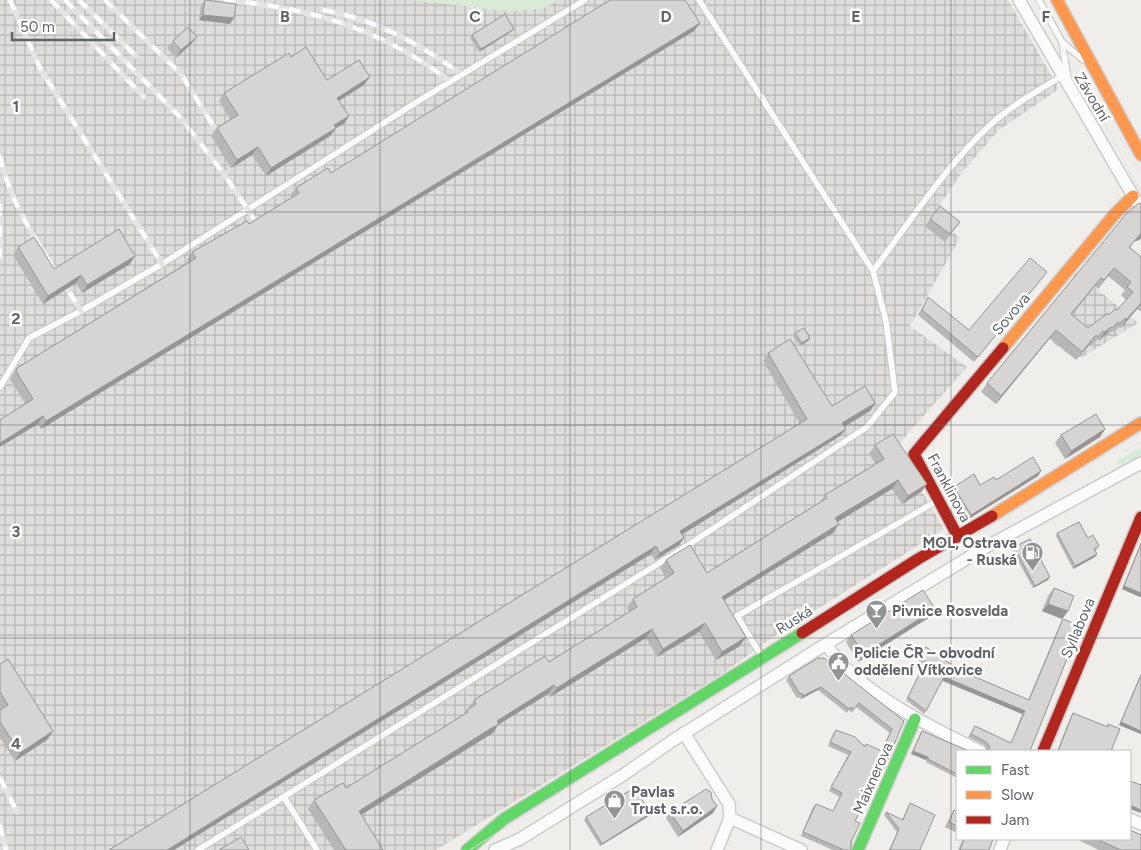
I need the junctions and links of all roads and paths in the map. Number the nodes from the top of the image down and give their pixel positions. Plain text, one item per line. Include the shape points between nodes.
1 (585, 0) edge
2 (699, 0) edge
3 (1019, 0) edge
4 (1039, 0) edge
5 (1057, 0) edge
6 (1062, 42) junction
7 (1097, 73) junction
8 (1062, 76) junction
9 (1070, 88) junction
10 (1141, 155) edge
11 (1133, 196) junction
12 (1140, 208) edge
13 (873, 271) junction
14 (0, 388) edge
15 (1141, 423) edge
16 (914, 454) joint
17 (1141, 463) edge
18 (938, 500) junction
19 (1141, 517) edge
20 (958, 536) junction
21 (826, 644) junction
22 (762, 658) junction
23 (915, 719) junction
24 (684, 733) junction
25 (978, 750) edge
26 (1043, 750) edge
27 (284, 797) junction
28 (730, 818) junction
29 (198, 850) edge
30 (317, 850) edge
31 (467, 850) edge
32 (495, 850) edge
33 (717, 850) edge
34 (801, 850) edge
35 (858, 850) edge

1 - 14 lane via 420,100 162,264 29,338
2 - 13 lane
3 - 8 street, Závodní
4 - 6 lane
5 - 7 street, Závodní
6 - 7 lane
6 - 9 lane
7 - 10 street, Závodní
8 - 9 street, Závodní
8 - 13 lane via 1029,95 990,125 947,171
9 - 11 street, Závodní
11 - 12 street, Závodní
11 - 16 street, Sovova
13 - 27 lane via 886,321 895,392 867,427 682,549
15 - 20 street, Ruská
16 - 18 street, Franklinova
17 - 21 street via 986,546
18 - 20 street, Franklinova
18 - 22 lane via 737,616
19 - 26 street, Syllabova
20 - 22 street, Ruská
21 - 23 street via 848,670
21 - 24 street
22 - 31 street, Ruská via 504,820
23 - 25 street
23 - 35 street, Maixnerova
24 - 28 street via 729,804
24 - 32 street via 520,839
27 - 29 lane
27 - 30 lane
28 - 33 street
28 - 34 street

